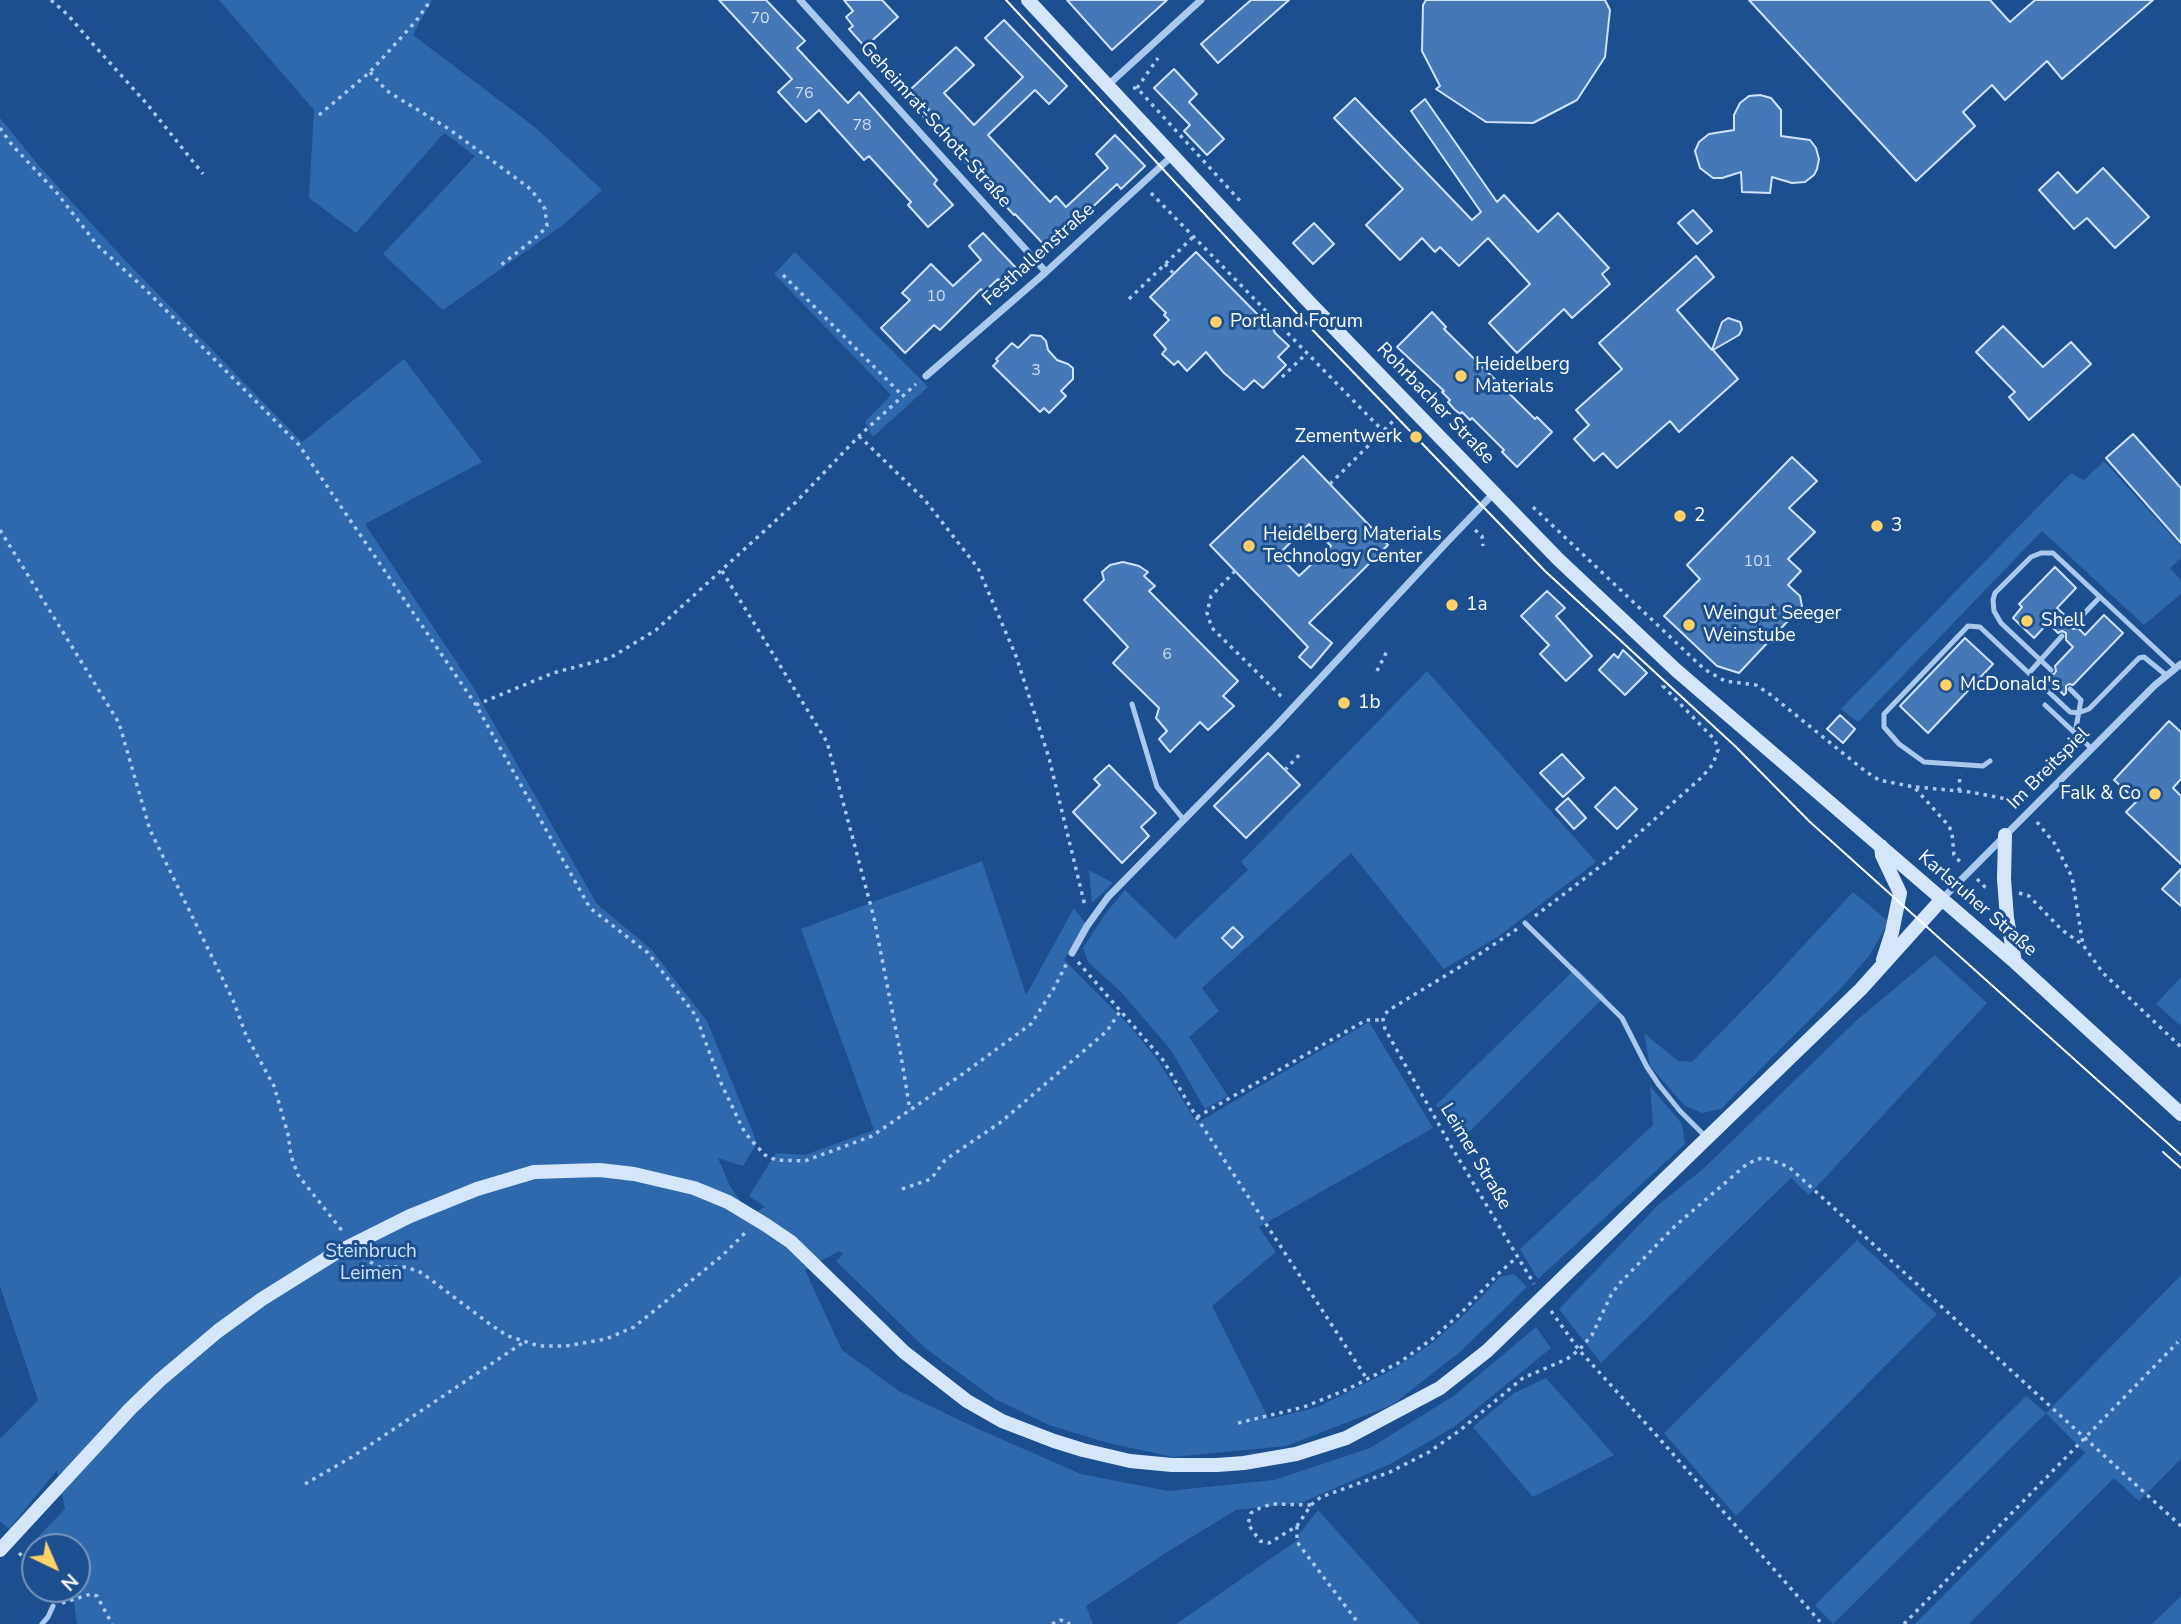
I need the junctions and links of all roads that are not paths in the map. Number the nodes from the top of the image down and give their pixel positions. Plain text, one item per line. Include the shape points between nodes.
1 (800, 0) edge
2 (1028, 0) edge
3 (1201, 0) edge
4 (1107, 86) junction
5 (1172, 156) junction
6 (1046, 272) junction
7 (926, 376) road end
8 (1494, 493) junction
9 (2100, 597) junction
10 (2074, 624) dead end
11 (2062, 636) dead end
12 (2040, 660) junction
13 (2178, 665) edge
14 (2050, 670) dead end
15 (2029, 673) junction
16 (2166, 675) junction
17 (2070, 689) dead end
18 (1132, 704) dead end
19 (2045, 705) dead end
20 (2078, 713) junction
21 (1744, 726) joint
22 (2074, 733) junction
23 (2092, 749) junction
24 (1990, 761) dead end
25 (1184, 820) junction
26 (2005, 835) junction
27 (1881, 845) junction
28 (1942, 899) junction
29 (1525, 923) road end
30 (1072, 953) road end
31 (2015, 962) junction
32 (1880, 968) junction
33 (2181, 1114) edge
34 (1707, 1138) junction
35 (0, 1550) edge
36 (53, 1606) road end
37 (42, 1624) edge

1 - 6 street, Geheimrat-Schott-Straße
2 - 4 main road, Rohrbacher Straße
3 - 4 street
4 - 5 main road, Rohrbacher Straße
5 - 6 street, Festhallenstraße
5 - 8 main road, Rohrbacher Straße
6 - 7 street, Festhallenstraße
8 - 21 main road, Rohrbacher Straße via 1676,670
8 - 25 street
9 - 10 lane
9 - 12 lane via 2053,553 2031,557 1995,593 1994,611 2001,622
9 - 13 lane
11 - 12 lane
12 - 14 lane
12 - 15 lane
13 - 16 street, Im Breitspiel
15 - 20 lane via 2070,712
15 - 24 lane via 1980,627 1968,626 1884,714 1884,727 1924,762 1983,766
16 - 20 lane via 2144,657 2139,658 2089,709
16 - 23 street, Im Breitspiel
17 - 20 lane via 2081,700
18 - 25 lane via 1157,787
19 - 22 lane
20 - 22 lane
21 - 27 main road, Karlsruher Straße
22 - 23 lane
23 - 26 street, Im Breitspiel
25 - 30 street via 1108,897
26 - 28 street, Im Breitspiel
26 - 31 main road via 2005,895
27 - 28 main road, Karlsruher Straße
27 - 32 main road via 1900,893
28 - 31 main road, Karlsruher Straße
28 - 32 main road
29 - 34 lane via 1622,1018 1659,1085
31 - 33 main road, Karlsruher Straße
32 - 34 main road
34 - 35 main road via 1487,1351 1440,1388 1346,1438 1296,1454 1244,1463 1130,1461 1054,1441 1003,1421 967,1401 904,1352 791,1242 720,1199 634,1174 534,1172 410,1216 334,1254 218,1331 130,1409
36 - 37 lane

